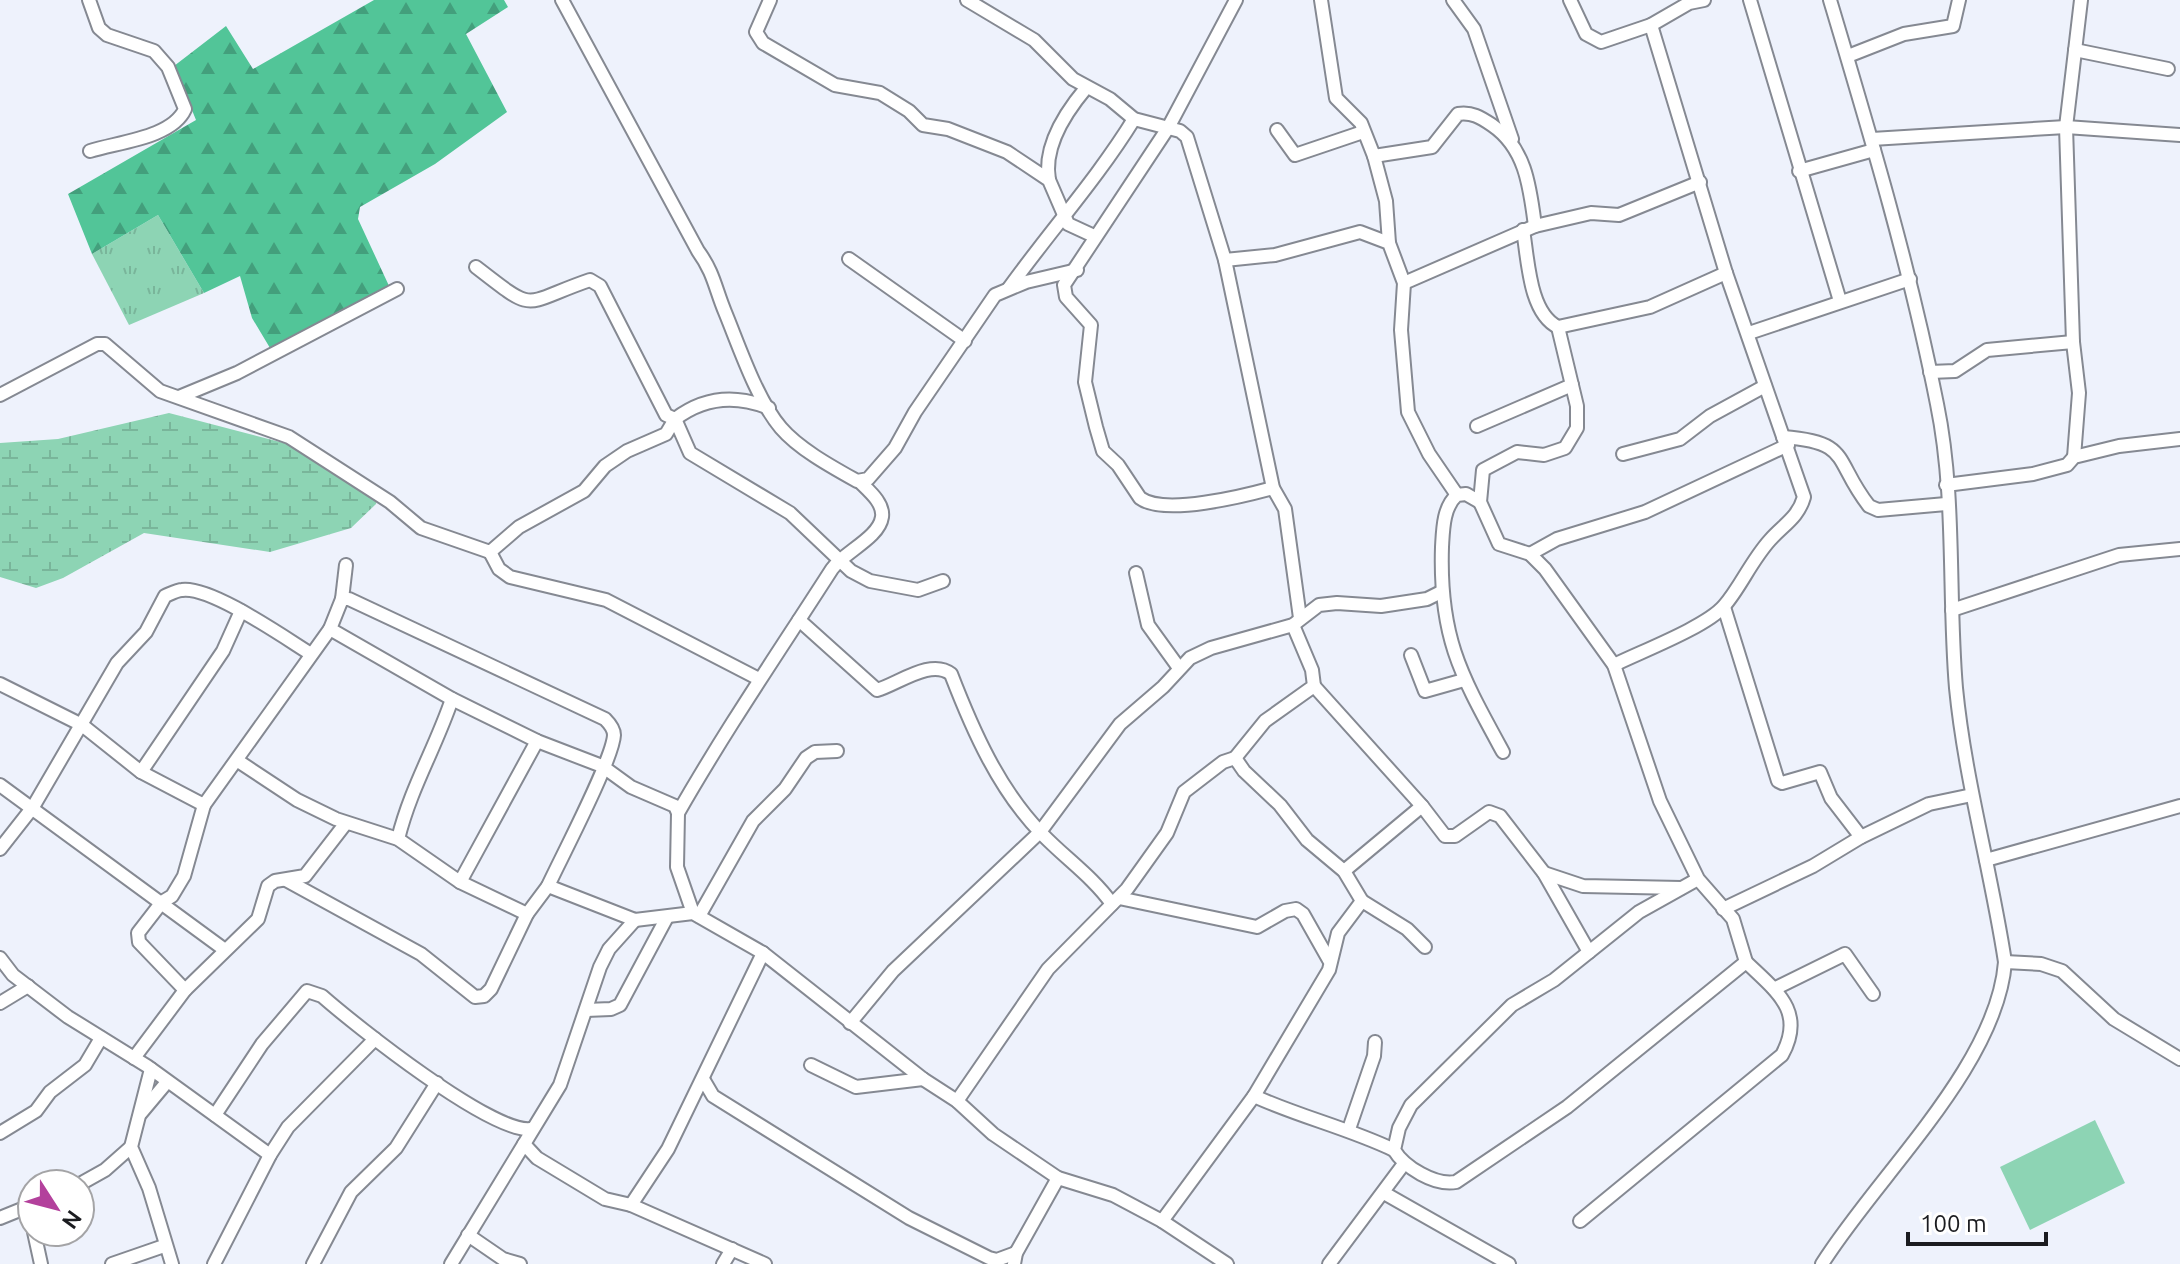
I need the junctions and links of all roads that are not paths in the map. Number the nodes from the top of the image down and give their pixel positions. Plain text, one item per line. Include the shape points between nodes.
1 (89, 0) edge
2 (562, 0) edge
3 (770, 0) edge
4 (967, 0) edge
5 (1236, 0) edge
6 (1321, 0) edge
7 (1453, 0) edge
8 (1570, 0) edge
9 (1704, 0) edge
10 (1750, 0) edge
11 (1830, 0) edge
12 (1959, 0) edge
13 (2081, 0) edge
14 (1651, 25) junction
15 (2075, 50) junction
16 (1848, 56) junction
17 (2168, 69) dead end
18 (1086, 88) junction
19 (1134, 119) junction
20 (2066, 127) junction
21 (1168, 128) junction
22 (1277, 130) dead end
23 (1363, 132) junction
24 (2180, 135) edge
25 (1512, 141) junction
26 (1873, 144) junction
27 (90, 151) dead end
28 (1374, 156) junction
29 (1799, 171) junction
30 (1049, 180) junction
31 (1700, 182) junction
32 (1063, 213) junction
33 (1529, 228) junction
34 (1094, 236) junction
35 (1389, 243) junction
36 (849, 259) dead end
37 (1225, 260) junction
38 (476, 267) dead end
39 (1077, 270) junction
40 (1726, 273) junction
41 (1910, 279) junction
42 (1404, 283) junction
43 (397, 289) dead end
44 (1007, 290) junction
45 (1840, 301) junction
46 (1558, 327) junction
47 (1749, 333) junction
48 (965, 341) junction
49 (2073, 342) junction
50 (1930, 372) junction
51 (1572, 385) junction
52 (1765, 386) junction
53 (0, 395) edge
54 (179, 397) junction
55 (769, 408) junction
56 (675, 419) junction
57 (1477, 426) dead end
58 (2180, 439) edge
59 (1785, 441) junction
60 (1623, 454) dead end
61 (2074, 457) junction
62 (860, 482) junction
63 (1946, 485) junction
64 (1273, 488) junction
65 (1457, 495) junction
66 (1480, 502) junction
67 (1946, 504) junction
68 (2180, 549) edge
69 (490, 552) junction
70 (1530, 554) junction
71 (840, 558) junction
72 (346, 565) dead end
73 (1136, 573) dead end
74 (943, 581) dead end
75 (1441, 592) junction
76 (342, 599) junction
77 (1724, 607) junction
78 (1952, 610) junction
79 (241, 611) junction
80 (799, 620) junction
81 (1296, 621) junction
82 (330, 629) junction
83 (311, 654) junction
84 (1411, 655) dead end
85 (1614, 665) junction
86 (1179, 668) junction
87 (759, 679) junction
88 (1464, 680) junction
89 (0, 684) edge
90 (1314, 686) junction
91 (452, 699) junction
92 (82, 725) junction
93 (537, 741) junction
94 (837, 751) dead end
95 (1503, 752) dead end
96 (1235, 758) junction
97 (238, 761) junction
98 (602, 766) junction
99 (141, 772) junction
100 (0, 785) edge
101 (1972, 795) junction
102 (204, 805) junction
103 (1422, 806) junction
104 (2180, 806) edge
105 (33, 807) junction
106 (678, 813) junction
107 (346, 823) junction
108 (1040, 832) junction
109 (1861, 837) junction
110 (398, 839) junction
111 (0, 849) edge
112 (1986, 860) junction
113 (1344, 871) junction
114 (1544, 873) junction
115 (1698, 879) junction
116 (286, 880) junction
117 (460, 882) junction
118 (548, 886) junction
119 (1681, 888) junction
120 (1116, 901) junction
121 (1362, 901) junction
122 (162, 902) junction
123 (1723, 909) junction
124 (527, 914) junction
125 (696, 915) junction
126 (666, 919) junction
127 (635, 920) junction
128 (1425, 947) dead end
129 (225, 950) junction
130 (1589, 952) junction
131 (763, 953) junction
132 (0, 958) edge
133 (1329, 960) junction
134 (1746, 962) junction
135 (2005, 962) junction
136 (28, 986) junction
137 (1774, 989) junction
138 (185, 990) junction
139 (1873, 994) dead end
140 (0, 1003) edge
141 (586, 1010) junction
142 (850, 1023) junction
143 (101, 1038) junction
144 (375, 1039) junction
145 (1375, 1042) dead end
146 (134, 1058) junction
147 (2180, 1059) edge
148 (811, 1065) dead end
149 (151, 1069) junction
150 (703, 1079) junction
151 (923, 1079) junction
152 (167, 1082) junction
153 (437, 1083) junction
154 (713, 1096) junction
155 (1254, 1096) junction
156 (692, 1101) junction
157 (957, 1101) junction
158 (215, 1115) junction
159 (138, 1118) junction
160 (531, 1129) junction
161 (1349, 1129) junction
162 (0, 1133) edge
163 (524, 1144) junction
164 (131, 1147) junction
165 (1394, 1150) junction
166 (270, 1155) junction
167 (1403, 1165) junction
168 (96, 1175) edge
169 (1058, 1178) junction
170 (1384, 1193) junction
171 (631, 1205) junction
172 (1162, 1221) junction
173 (1580, 1221) dead end
174 (468, 1235) junction
175 (164, 1246) junction
176 (732, 1249) junction
177 (1015, 1259) edge
178 (112, 1264) edge
179 (172, 1264) edge
180 (214, 1264) edge
181 (313, 1264) edge
182 (451, 1264) edge
183 (520, 1264) edge
184 (723, 1264) edge
185 (765, 1264) edge
186 (1227, 1264) edge
187 (1329, 1264) edge
188 (1509, 1264) edge
189 (1822, 1264) edge

1 - 27 street via 107,35 154,51 168,67 185,109 169,128
2 - 55 street via 714,273 725,313
3 - 30 street via 756,32 763,43 835,85 880,93 923,125 1007,152
4 - 18 street via 1034,40
5 - 21 street
6 - 23 street via 1336,98 1361,123
7 - 25 street via 1474,29
8 - 14 street via 1586,34 1601,42
9 - 14 street
10 - 29 street
11 - 16 street
12 - 16 street via 1953,26 1904,34
13 - 15 street
14 - 31 street
15 - 17 street
15 - 20 street
16 - 26 street
18 - 19 street
18 - 30 street via 1048,152
19 - 21 street
19 - 32 street
20 - 24 street
20 - 26 street
20 - 49 street
21 - 34 street
21 - 37 street via 1180,131 1191,146
22 - 23 street via 1295,155
23 - 28 street
25 - 28 street via 1468,112 1450,120 1432,147
25 - 33 street via 1529,179
26 - 29 street
26 - 41 street
28 - 35 street via 1386,201
29 - 45 street
30 - 32 street
31 - 33 street via 1619,215 1591,213
31 - 40 street
32 - 34 street via 1068,224
32 - 44 street
33 - 42 street
33 - 46 street via 1537,300 1547,322
34 - 39 street
35 - 37 street via 1360,232 1275,255
35 - 42 street
36 - 48 street
37 - 64 street
38 - 56 street via 521,302 538,302 590,280 600,286 666,415
39 - 44 street
39 - 64 street via 1064,285 1066,297 1091,325 1085,382 1096,427 1103,451 1140,498 1160,504 1205,502
40 - 46 street via 1650,307
40 - 47 street
41 - 45 street
41 - 50 street
42 - 65 street via 1401,330 1408,412
43 - 54 street via 237,373
44 - 48 street via 995,295
45 - 47 street
46 - 51 street
47 - 52 street
48 - 62 street via 895,448
49 - 50 street via 1987,350 1955,371
49 - 61 street via 2080,417
50 - 63 street
51 - 57 street
51 - 66 street via 1577,428 1565,448 1544,455 1517,452 1483,470
52 - 59 street
52 - 60 street via 1680,439
53 - 54 street via 97,344 116,350 160,391
54 - 69 street via 289,437 421,528
55 - 56 street via 722,398
55 - 62 street via 789,436
56 - 69 street via 666,434 616,459 584,491 519,527
56 - 71 street via 690,453 790,513
58 - 61 street
59 - 67 street via 1818,439 1830,446 1869,506 1878,510
59 - 70 street via 1645,512 1557,539
59 - 77 street via 1804,497 1801,508 1751,560
61 - 63 street via 2067,465 2033,474
62 - 71 street via 881,506 882,518
63 - 67 street
64 - 81 street via 1285,509
65 - 66 street
65 - 75 street via 1446,512
66 - 70 street via 1499,544
67 - 78 street
68 - 78 street via 2119,555
69 - 87 street via 510,577 606,600
70 - 85 street via 1583,617
71 - 74 street via 870,581 918,590
71 - 80 street
72 - 76 street
73 - 86 street via 1148,625
75 - 81 street via 1381,606 1319,605
75 - 88 street via 1453,655
76 - 82 street
76 - 98 street via 605,719 614,736
77 - 85 street
77 - 109 street via 1778,781 1820,772 1831,798
78 - 101 street via 1956,685
79 - 83 street
79 - 92 street via 183,589 165,596 146,632 117,663
79 - 99 street via 223,651
80 - 87 street
80 - 108 street via 877,690 932,668 951,674 973,732
81 - 86 street via 1211,648
81 - 90 street
82 - 83 street
82 - 91 street
83 - 97 street
84 - 88 street via 1429,693
85 - 115 street via 1660,801
86 - 108 street via 1120,724
87 - 106 street
88 - 95 street
89 - 92 street
90 - 96 street via 1265,721
90 - 103 street
91 - 93 street
91 - 110 street via 409,795
92 - 99 street
92 - 105 street
93 - 98 street
93 - 117 street
94 - 125 street via 806,758 785,789 761,811
96 - 113 street via 1307,840
96 - 120 street via 1184,792 1167,833
97 - 102 street
97 - 107 street via 297,800
98 - 106 street via 631,787 675,806
98 - 118 street
99 - 102 street
100 - 105 street
101 - 109 street via 1929,804
101 - 112 street
102 - 122 street via 184,876
103 - 113 street
103 - 114 street via 1445,836 1455,836 1489,812 1500,816
104 - 112 street
105 - 111 street
105 - 122 street
106 - 125 street via 677,867
107 - 110 street
107 - 116 street via 305,876
108 - 120 street
108 - 142 street via 902,961
109 - 123 street
110 - 117 street
112 - 135 street
113 - 121 street
114 - 119 street via 1583,886
114 - 130 street
115 - 119 street
115 - 123 street
116 - 124 street via 421,954 475,997 491,989
116 - 129 street via 268,886 258,919
117 - 124 street
118 - 124 street
118 - 127 street
119 - 130 street via 1639,912
120 - 133 street via 1257,927 1296,909
120 - 157 street via 1048,969
121 - 128 street
121 - 133 street via 1338,933
122 - 129 street
122 - 138 street via 138,933 139,942
123 - 134 street via 1733,919
125 - 126 street
125 - 131 street
126 - 127 street
126 - 141 street via 620,1005
127 - 141 street via 609,949
129 - 138 street
130 - 165 street via 1512,1005 1451,1061 1411,1105
131 - 142 street
131 - 150 street
132 - 136 street
133 - 155 street via 1329,970
134 - 137 street
134 - 167 street via 1567,1107 1456,1182 1445,1183
135 - 147 street via 2062,971 2114,1019
135 - 189 street via 1993,1015 1959,1076
136 - 140 street
136 - 143 street
137 - 139 street via 1845,954
137 - 173 street via 1789,1011 1792,1032 1782,1055
138 - 146 street
141 - 160 street via 560,1085
142 - 151 street
143 - 146 street
143 - 162 street via 85,1065 50,1092 36,1111
144 - 153 street
144 - 158 street via 322,996 307,991 262,1044
144 - 166 street via 296,1116
145 - 161 street
146 - 149 street
148 - 151 street via 856,1087
149 - 152 street
149 - 159 street
150 - 154 street
150 - 156 street
151 - 157 street
152 - 158 street
152 - 159 street
153 - 160 street via 515,1128
153 - 181 street via 396,1148 351,1192
154 - 156 street
154 - 177 street via 909,1218 989,1258
155 - 161 street via 1320,1124
155 - 172 street
156 - 171 street
157 - 169 street via 993,1134
158 - 166 street
159 - 164 street
160 - 163 street
161 - 165 street
163 - 171 street via 537,1158 605,1199
163 - 174 street
164 - 168 street
164 - 175 street via 149,1188
165 - 167 street
166 - 180 street
167 - 170 street
169 - 172 street via 1113,1195
169 - 177 street
170 - 187 street
170 - 188 street
171 - 176 street
172 - 186 street
174 - 182 street
174 - 183 street
175 - 178 street
175 - 179 street
176 - 184 street
176 - 185 street

